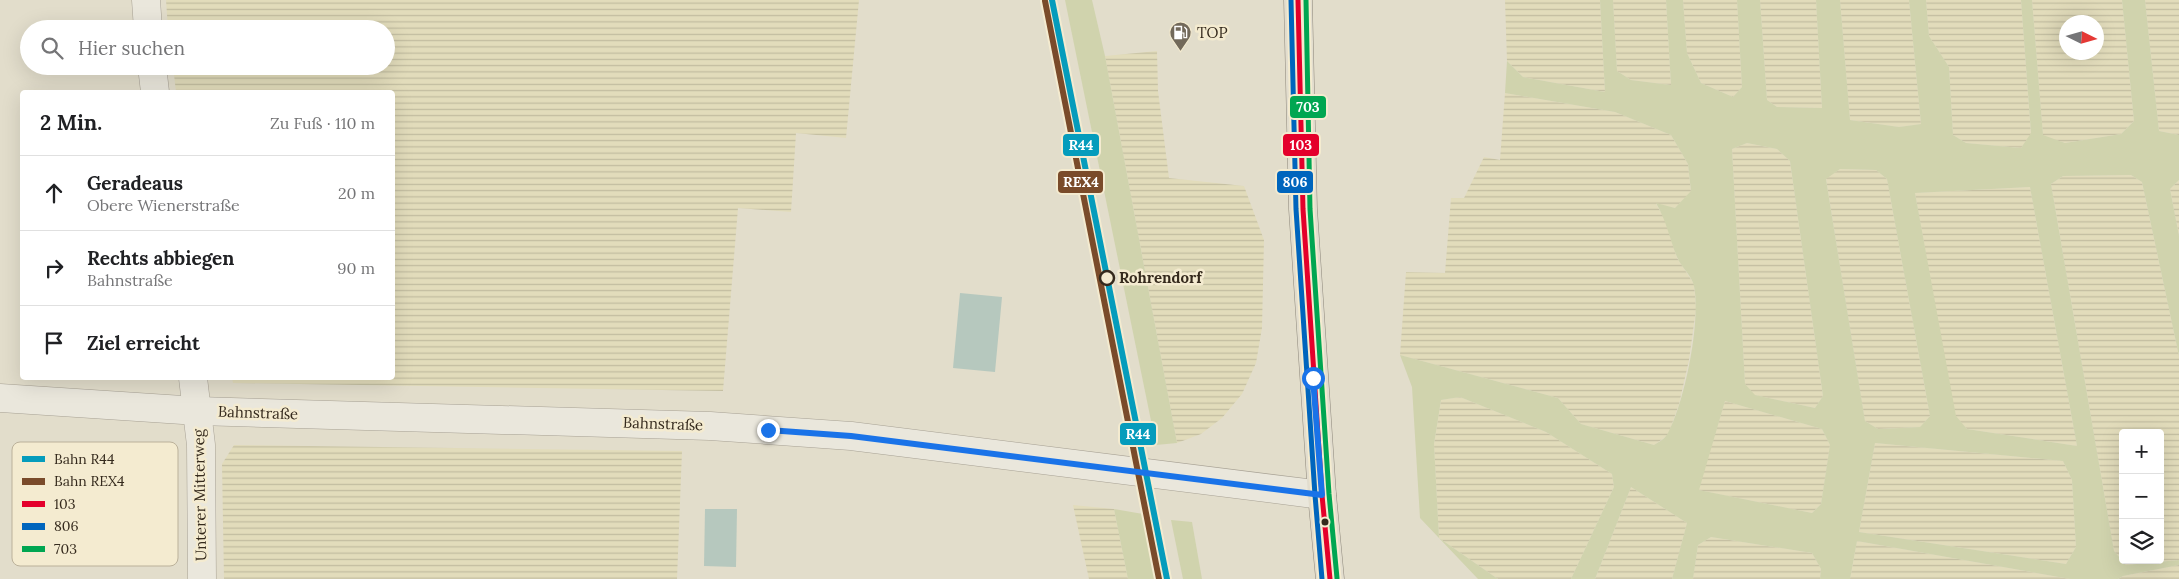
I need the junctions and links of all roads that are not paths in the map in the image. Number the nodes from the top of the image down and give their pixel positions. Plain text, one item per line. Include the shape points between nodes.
1 (146, 0) edge
2 (1298, 0) edge
3 (147, 20) edge
4 (153, 75) edge
5 (155, 90) edge
6 (194, 380) edge
7 (0, 398) edge
8 (198, 411) junction
9 (1322, 495) junction
10 (202, 579) edge
11 (1330, 579) edge

1 - 3 street
2 - 9 main road via 1303,209
4 - 5 street
6 - 8 street, Unterer Mitterweg
7 - 8 street, Bahnstraße
8 - 9 street, Bahnstraße via 777,430 851,436
8 - 10 street, Unterer Mitterweg
9 - 11 main road

